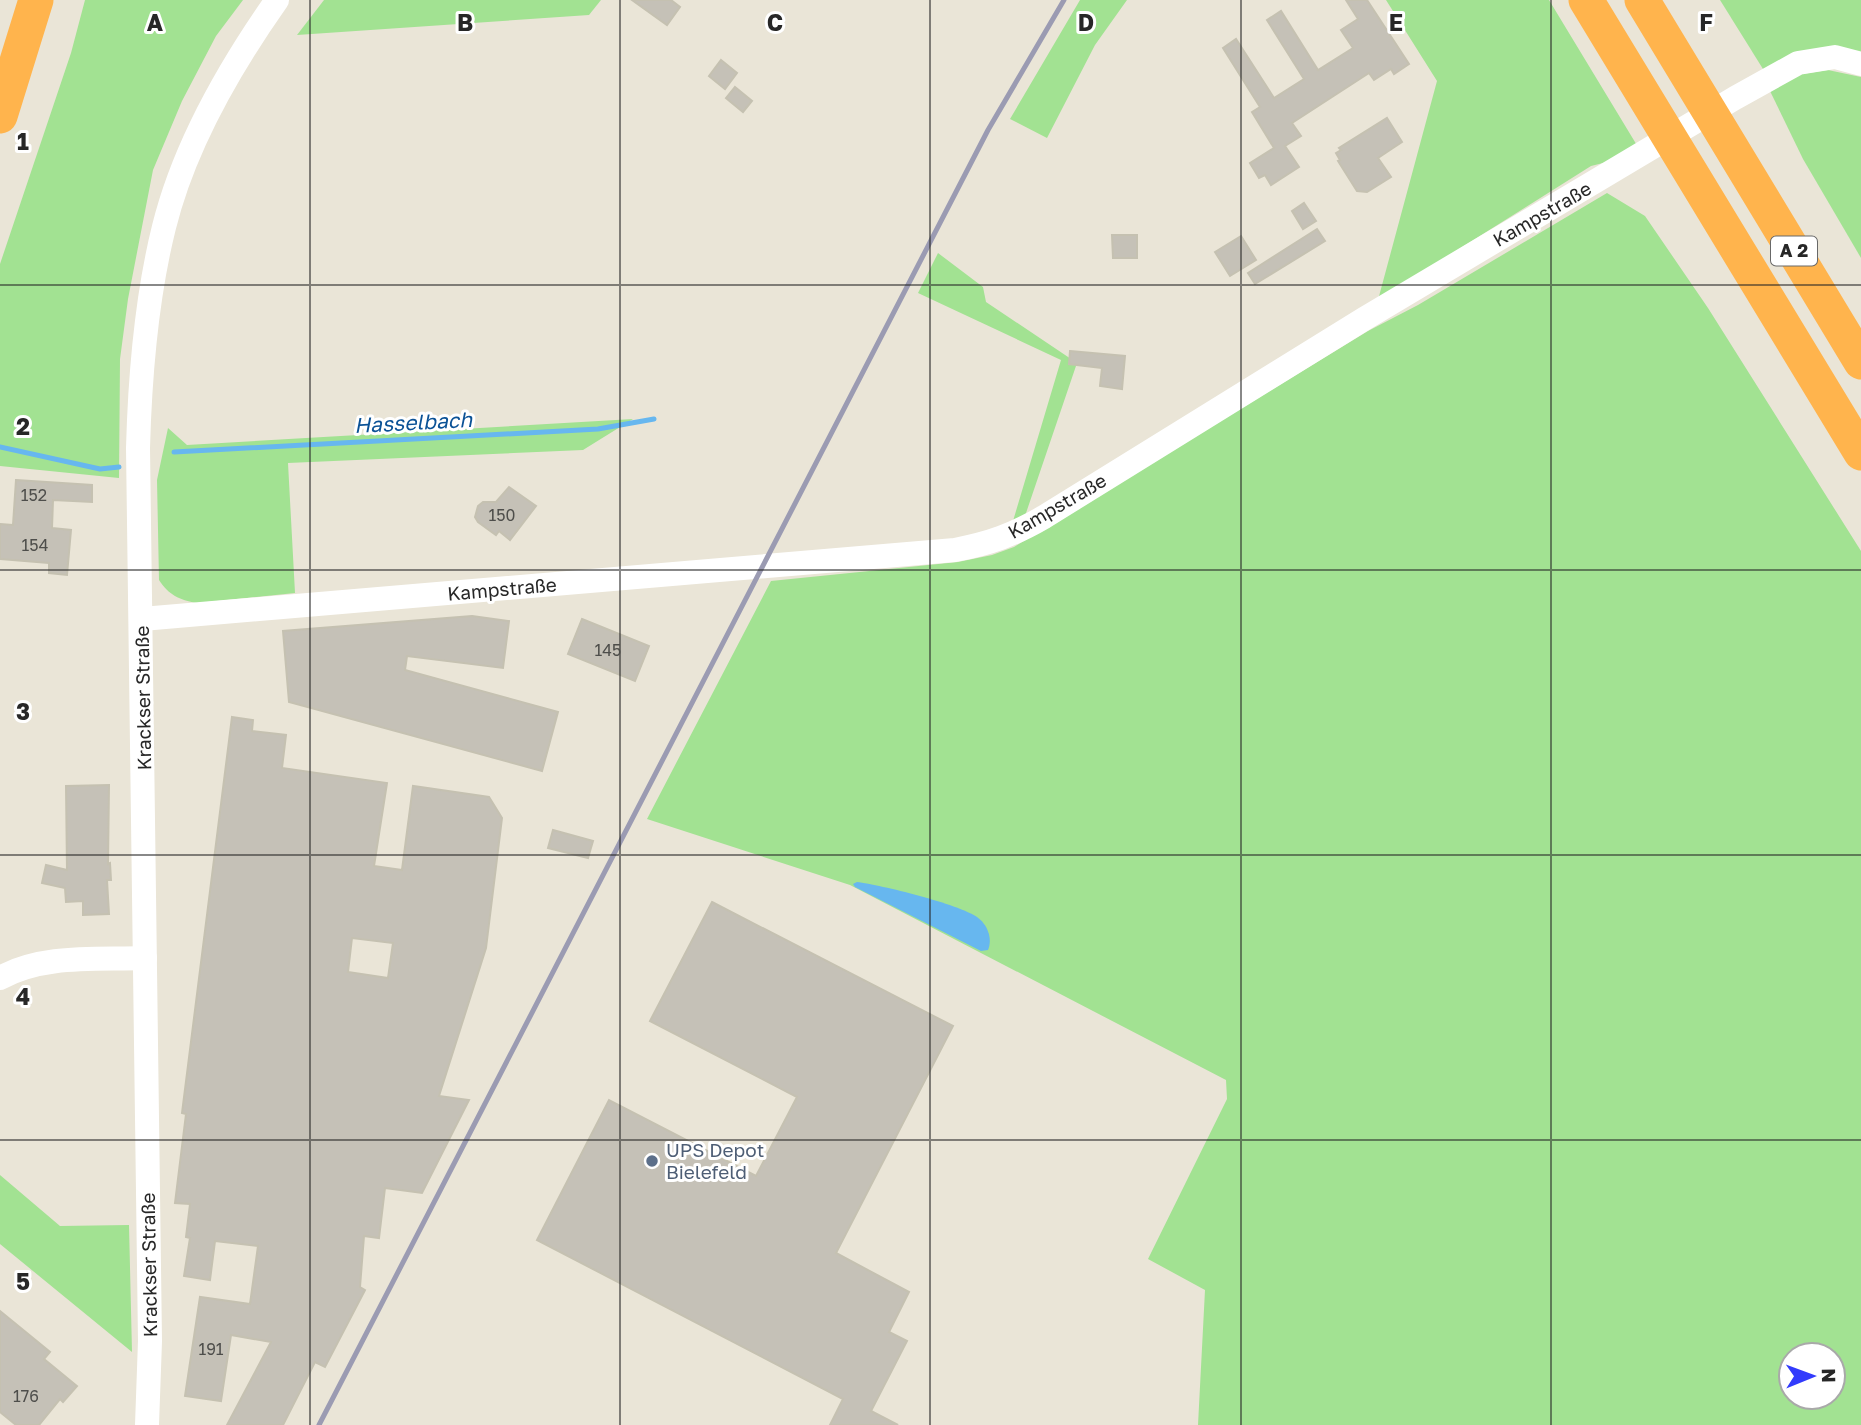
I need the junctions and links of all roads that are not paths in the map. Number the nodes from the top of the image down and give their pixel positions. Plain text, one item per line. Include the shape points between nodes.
1 (36, 0) edge
2 (277, 0) edge
3 (1586, 0) edge
4 (1642, 0) edge
5 (1861, 64) edge
6 (0, 117) edge
7 (1861, 362) edge
8 (1861, 453) edge
9 (142, 619) junction
10 (145, 958) junction
11 (0, 978) edge
12 (147, 1425) edge

1 - 6 highway
2 - 9 street, Krackser Straße via 203,124 165,224 152,281 138,448
3 - 8 highway, A 2
4 - 7 highway, A 2
5 - 9 street, Kampstraße via 1835,57 1798,63 1735,97 1044,516 988,544
9 - 10 street, Krackser Straße
10 - 11 street via 51,961
10 - 12 street, Krackser Straße

